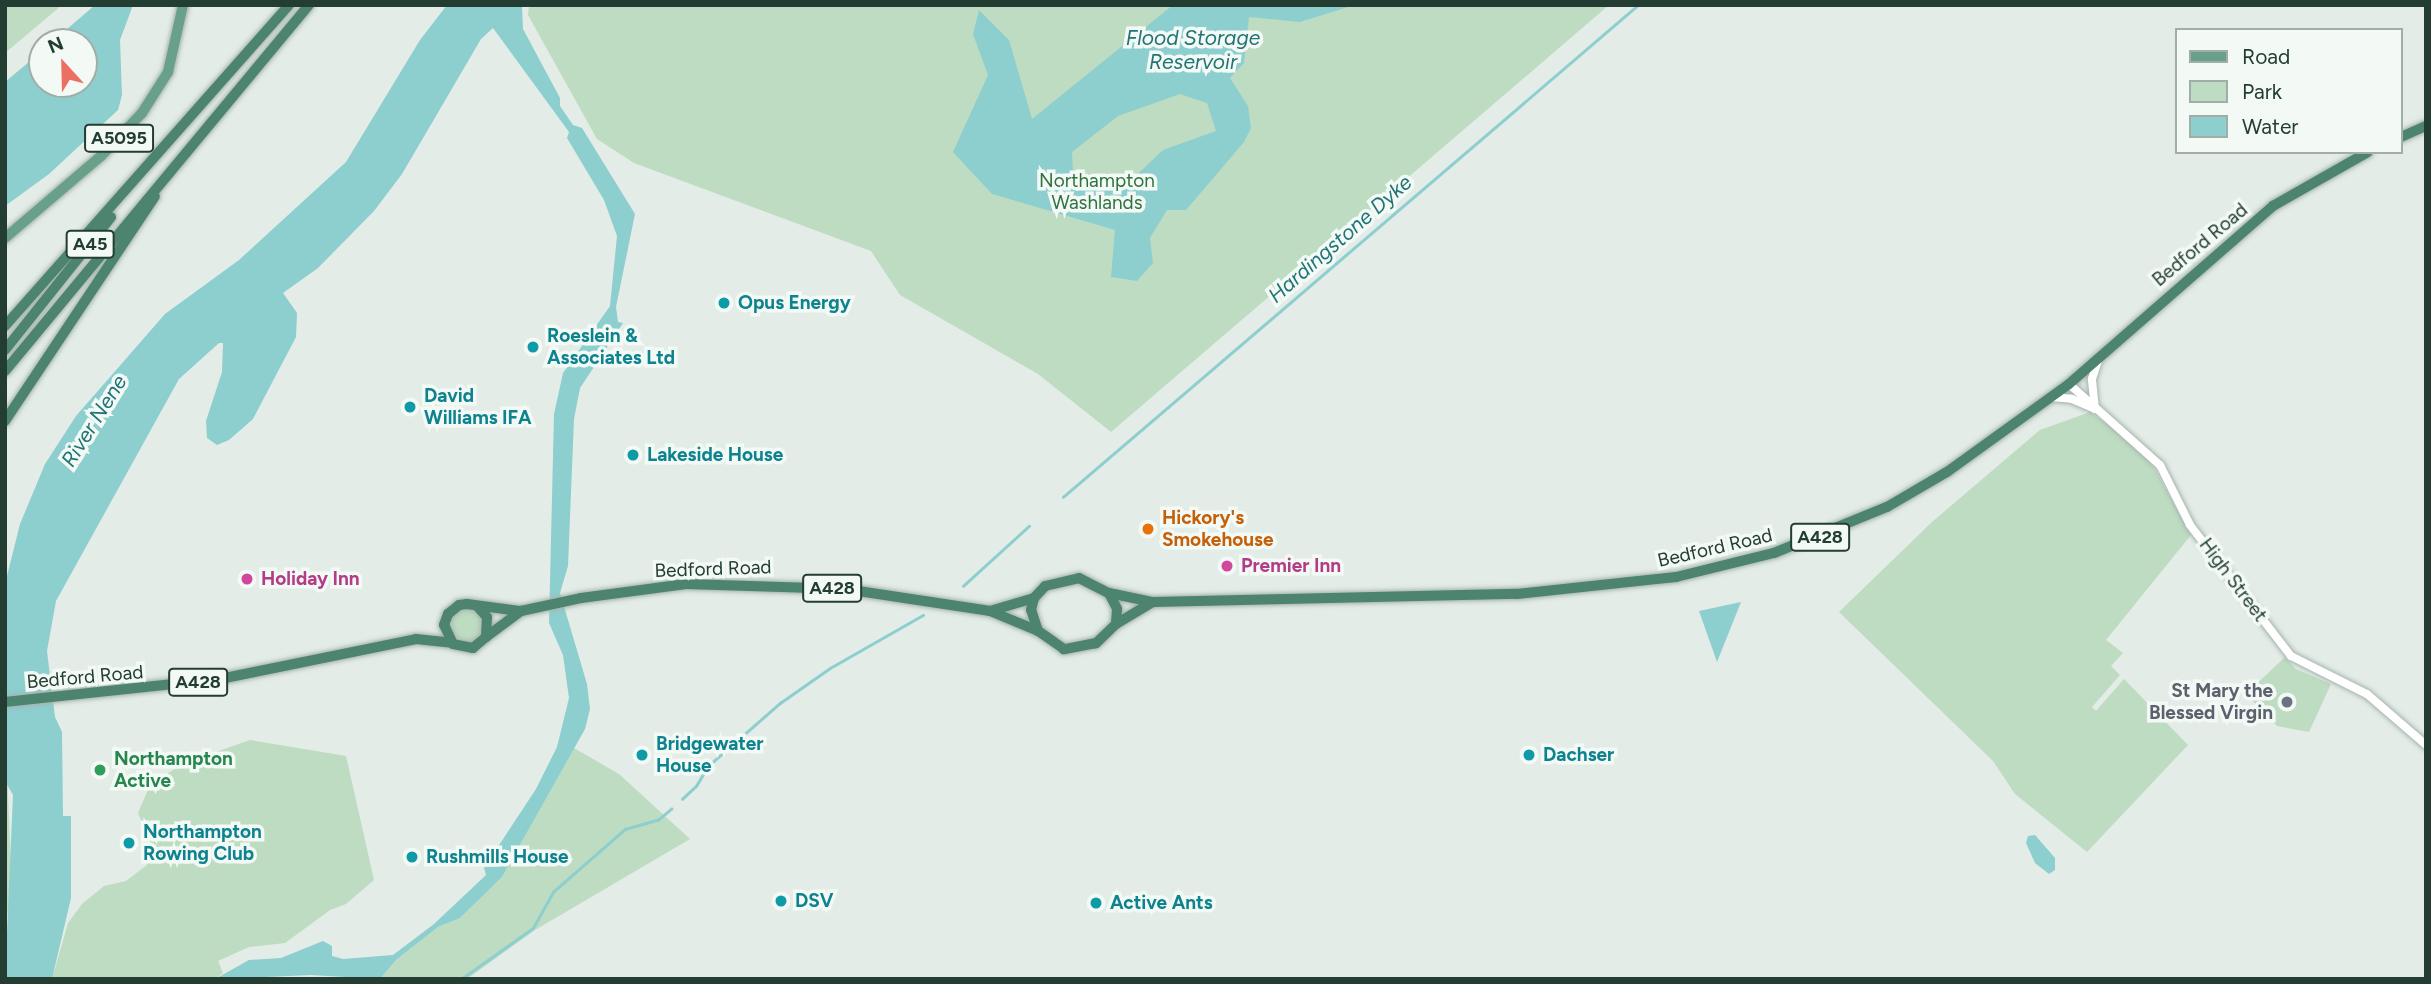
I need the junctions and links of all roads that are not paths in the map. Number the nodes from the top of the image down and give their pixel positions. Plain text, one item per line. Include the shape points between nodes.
1 (183, 5) edge
2 (289, 5) edge
3 (309, 5) edge
4 (2426, 126) edge
5 (2403, 136) edge
6 (174, 139) junction
7 (2364, 154) edge
8 (173, 166) junction
9 (5, 238) edge
10 (5, 326) edge
11 (5, 350) edge
12 (2098, 358) junction
13 (5, 372) edge
14 (2069, 384) junction
15 (2051, 397) junction
16 (2095, 410) junction
17 (5, 421) edge
18 (1108, 593) junction
19 (1034, 597) junction
20 (1153, 602) junction
21 (477, 607) junction
22 (521, 611) junction
23 (990, 611) junction
24 (446, 619) junction
25 (1116, 624) junction
26 (1038, 631) junction
27 (486, 637) junction
28 (416, 639) junction
29 (452, 643) junction
30 (5, 702) edge
31 (2426, 745) edge

1 - 9 main road, A5095 via 171,65 142,113 101,156
2 - 6 highway, A45
3 - 8 highway, A45
4 - 5 highway
6 - 10 highway
6 - 11 highway, A45
7 - 12 highway, Bedford Road / A428 via 2273,206
8 - 13 highway, A45
8 - 17 highway
12 - 14 highway, Bedford Road / A428
12 - 16 street via 2092,379
14 - 15 highway, Bedford Road / A428
14 - 16 street, High Street
15 - 16 street via 2072,399
15 - 20 highway, Bedford Road / A428 via 1947,472 1887,507 1824,536 1730,566 1607,588 1542,593
16 - 31 street, High Street via 2160,465 2190,525 2291,656 2367,694
18 - 19 highway via 1089,581 1069,578 1045,586
18 - 20 highway, Bedford Road / A428
18 - 25 highway via 1117,609
19 - 23 highway, Bedford Road / A428
19 - 26 highway via 1031,610
20 - 25 highway, Bedford Road / A428
21 - 22 highway, Bedford Road / A428
21 - 24 highway via 459,605
21 - 27 highway via 489,623
22 - 23 highway, Bedford Road / A428 via 581,597 686,584 783,584 898,595
22 - 27 highway, Bedford Road / A428
23 - 26 highway, Bedford Road / A428
24 - 28 highway, Bedford Road / A428
24 - 29 highway via 445,632
25 - 26 highway via 1104,639 1074,650 1055,645
27 - 29 highway via 473,648
28 - 29 highway, Bedford Road / A428
28 - 30 highway, Bedford Road / A428 via 220,679

